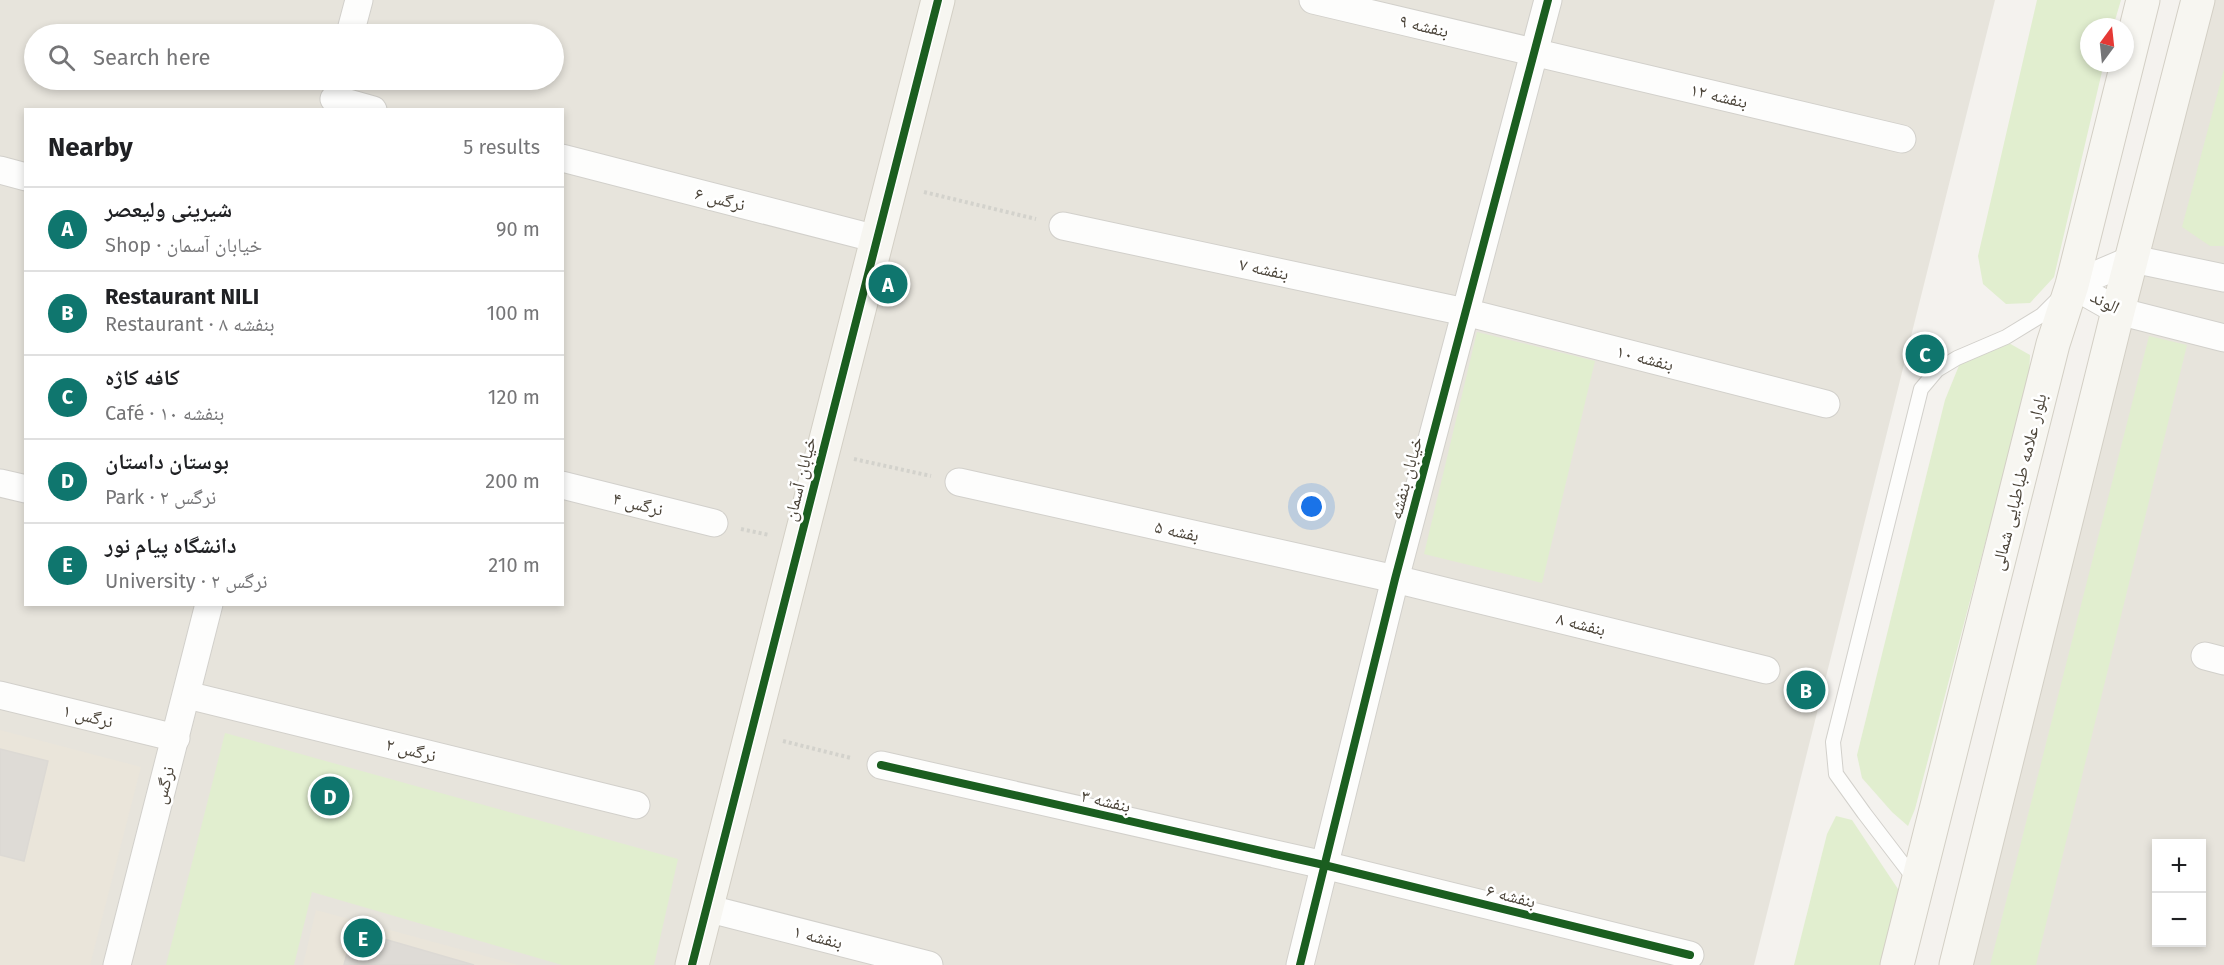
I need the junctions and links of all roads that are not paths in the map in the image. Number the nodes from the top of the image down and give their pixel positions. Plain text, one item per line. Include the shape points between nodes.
1 (359, 0) edge
2 (938, 0) edge
3 (1313, 0) edge
4 (1548, 0) edge
5 (2143, 0) edge
6 (2198, 0) edge
7 (353, 24) edge
8 (1535, 53) junction
9 (334, 96) edge
10 (367, 108) edge
11 (1902, 139) dead end
12 (564, 159) edge
13 (0, 170) edge
14 (24, 176) edge
15 (1063, 226) road end
16 (877, 239) junction
17 (2133, 259) junction
18 (2224, 278) edge
19 (2072, 285) junction
20 (2118, 311) junction
21 (1465, 312) junction
22 (2224, 338) edge
23 (1826, 404) dead end
24 (958, 482) road end
25 (0, 483) edge
26 (564, 486) edge
27 (24, 489) edge
28 (714, 523) road end
29 (1395, 579) junction
30 (208, 606) edge
31 (1766, 670) dead end
32 (0, 695) edge
33 (187, 695) junction
34 (176, 738) junction
35 (881, 765) road end
36 (636, 805) dead end
37 (1324, 865) junction
38 (1918, 883) junction
39 (706, 908) junction
40 (1690, 955) dead end
41 (117, 965) edge
42 (692, 965) edge
43 (929, 965) edge
44 (1300, 965) edge
45 (1897, 965) edge
46 (1956, 965) edge

1 - 7 street
2 - 16 main road, خیابان آسمان
3 - 8 street, بنفشه ۹
4 - 8 street, خیابان بنفشه
5 - 19 main road, بلوار علامه طباطبایی شمالی
6 - 17 main road
8 - 11 street, بنفشه ۱۲
8 - 21 street, خیابان بنفشه
9 - 10 street
12 - 16 street, نرگس ۶
13 - 14 street
15 - 21 street, بنفشه ۷
16 - 39 main road, خیابان آسمان
17 - 18 street
17 - 19 street, الوند
17 - 20 main road
19 - 20 street, الوند
19 - 38 main road, بلوار علامه طباطبایی شمالی via 2053,344
19 - 38 lane via 2042,315 1937,370 1921,389 1833,742 1836,774
20 - 22 street, الوند
20 - 46 main road
21 - 23 street, بنفشه ۱۰
21 - 29 street, خیابان بنفشه
24 - 29 street, بفشه ۵
25 - 27 street
26 - 28 street, نرگس ۴
29 - 31 street, بنفشه ۸
29 - 37 street, خیابان بنفشه
30 - 33 street, نرگس
32 - 34 street, نرگس ۱
33 - 34 street, نرگس
33 - 36 street, نرگس ۲
34 - 41 street, نرگس
35 - 37 street, بنفشه ۳
37 - 40 street, بنفشه ۶
37 - 44 street, خیابان بنفشه
38 - 45 main road, بلوار علامه طباطبایی شمالی
39 - 42 main road, خیابان آسمان
39 - 43 street, بنفشه ۱

